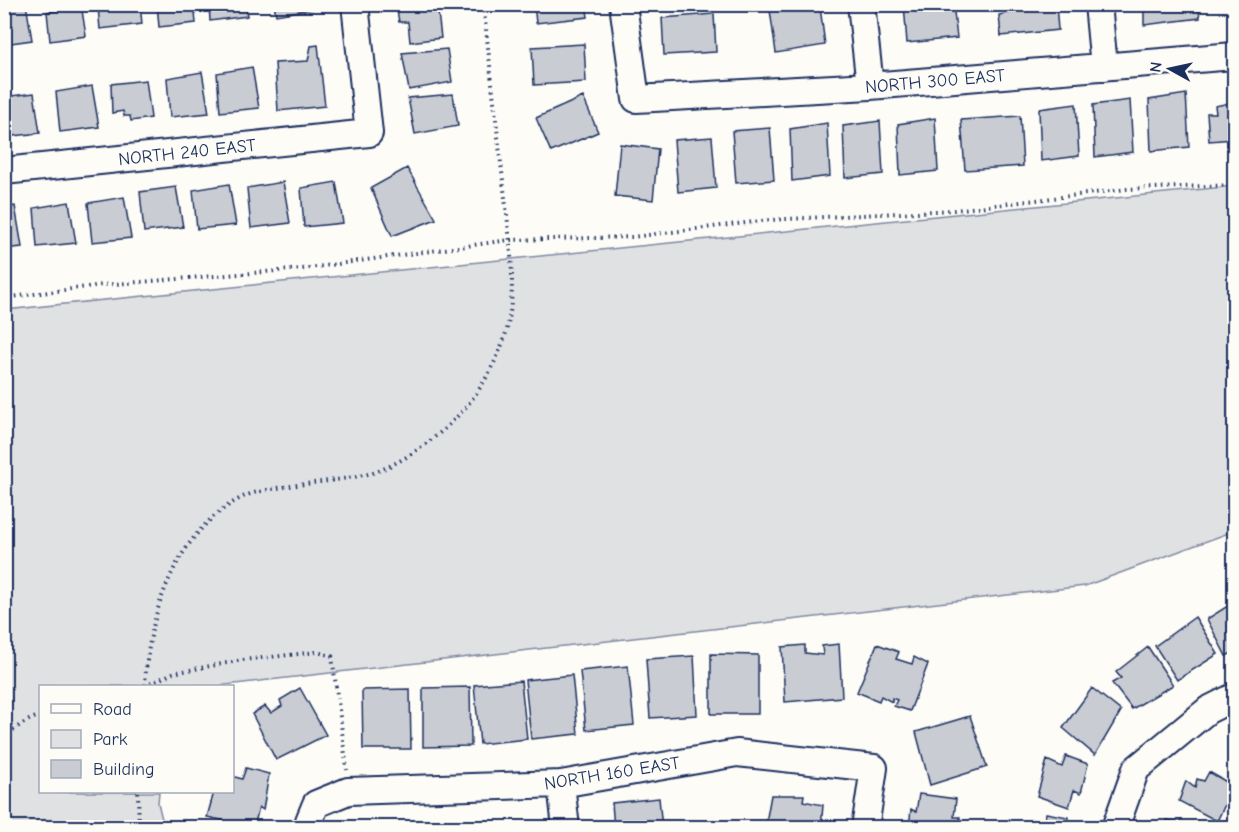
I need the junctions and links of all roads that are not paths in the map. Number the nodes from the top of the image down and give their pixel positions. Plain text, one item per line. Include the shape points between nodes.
1 (355, 4) edge
2 (623, 4) edge
3 (861, 4) edge
4 (1098, 4) edge
5 (1234, 56) edge
6 (1104, 66) junction
7 (870, 86) junction
8 (4, 171) edge
9 (1234, 697) edge
10 (561, 784) junction
11 (313, 816) edge
12 (566, 828) edge
13 (865, 828) edge
14 (1115, 828) edge

1 - 8 street, NORTH 240 EAST via 369,133
2 - 7 street, NORTH 300 EAST via 636,99
3 - 7 street
4 - 6 street
5 - 6 street, NORTH 300 EAST
6 - 7 street, NORTH 300 EAST
9 - 14 street via 1208,710 1136,769
10 - 11 street, NORTH 160 EAST via 348,791
10 - 12 street
10 - 13 street, NORTH 160 EAST via 738,753 874,768

